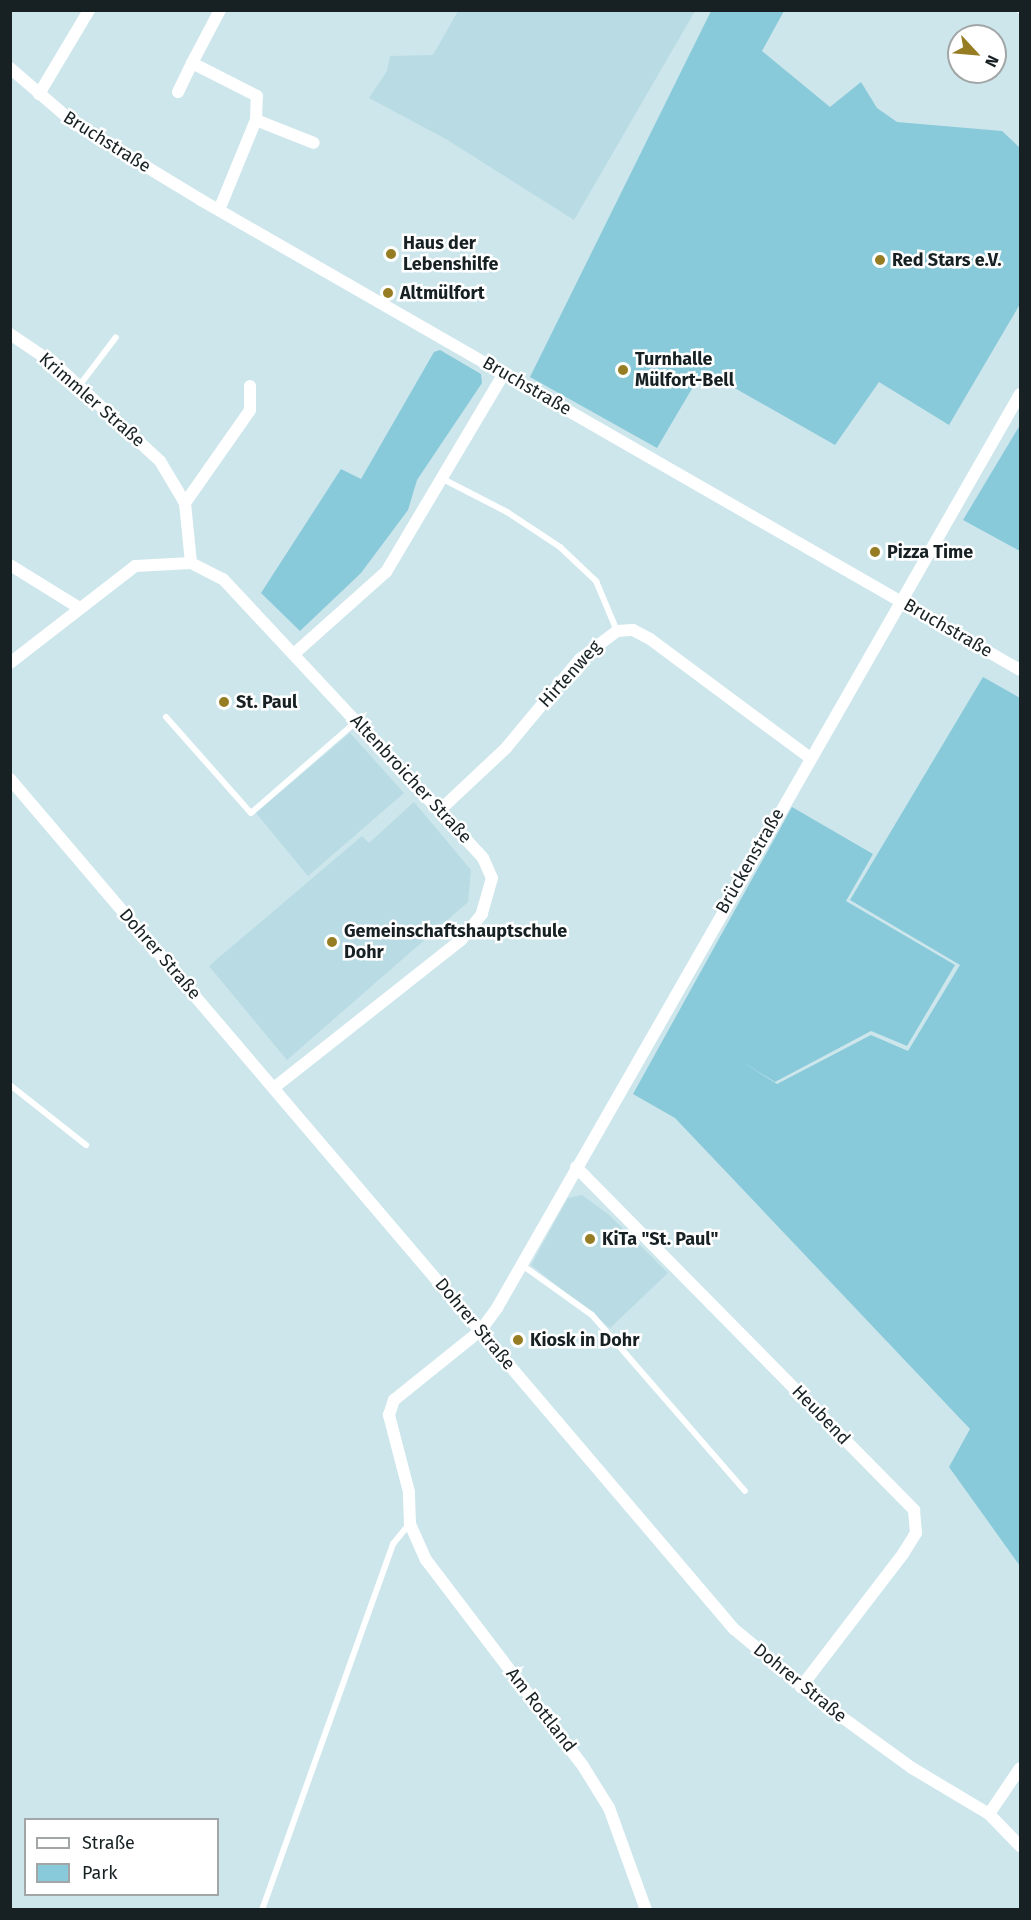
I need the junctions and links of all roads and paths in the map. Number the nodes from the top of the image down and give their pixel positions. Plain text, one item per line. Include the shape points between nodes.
1 (89, 10) edge
2 (220, 10) edge
3 (192, 63) junction
4 (10, 68) edge
5 (178, 92) dead end
6 (39, 94) junction
7 (256, 120) junction
8 (314, 143) dead end
9 (219, 210) junction
10 (10, 334) edge
11 (116, 337) dead end
12 (504, 373) junction
13 (79, 386) junction
14 (249, 386) dead end
15 (1020, 394) edge
16 (442, 479) junction
17 (185, 503) junction
18 (191, 564) junction
19 (10, 565) edge
20 (899, 599) junction
21 (78, 607) junction
22 (617, 631) junction
23 (295, 653) junction
24 (10, 663) edge
25 (1020, 669) edge
26 (166, 717) dead end
27 (357, 721) junction
28 (809, 757) junction
29 (10, 779) edge
30 (439, 811) junction
31 (10, 1085) edge
32 (274, 1088) junction
33 (86, 1145) dead end
34 (576, 1167) junction
35 (522, 1265) junction
36 (481, 1330) junction
37 (745, 1491) dead end
38 (410, 1524) junction
39 (801, 1687) junction
40 (1020, 1768) edge
41 (989, 1814) junction
42 (1020, 1846) edge
43 (262, 1910) edge
44 (646, 1910) edge

1 - 6 street
2 - 3 street
3 - 5 street
3 - 7 street via 257,96
4 - 6 street, Bruchstraße
6 - 9 street, Bruchstraße via 74,123
7 - 8 street
7 - 9 street
9 - 12 street, Bruchstraße
10 - 13 street, Krimmler Straße
11 - 13 lane
12 - 16 street
12 - 20 street, Bruchstraße
13 - 17 street, Krimmler Straße via 160,461
14 - 17 street via 250,410
15 - 20 street, Brückenstraße
16 - 22 lane via 507,512 560,547 596,581
16 - 23 street via 386,572
17 - 18 street, Krimmler Straße
18 - 21 street, Altenbroicher Straße via 135,566
18 - 23 street, Altenbroicher Straße via 224,579
19 - 21 street
20 - 25 street, Bruchstraße
20 - 28 street, Brückenstraße
21 - 24 street, Altenbroicher Straße
22 - 28 street, Hirtenweg via 633,630 650,639
22 - 30 street, Hirtenweg via 580,659 506,748
23 - 27 street, Altenbroicher Straße
26 - 27 lane via 251,813
27 - 30 street, Altenbroicher Straße
28 - 34 street, Brückenstraße
29 - 32 street, Dohrer Straße
30 - 32 street, Altenbroicher Straße via 488,868 492,878 482,914 461,940
31 - 33 lane
32 - 36 street, Dohrer Straße
34 - 35 street, Brückenstraße
34 - 39 street, Heubend via 914,1510 916,1533 903,1554
35 - 36 street, Brückenstraße
35 - 37 lane via 592,1316
36 - 38 street, Am Rottland via 394,1400 389,1415 409,1492
36 - 39 street, Dohrer Straße via 726,1620
38 - 43 lane via 393,1544
38 - 44 street, Am Rottland via 426,1560 583,1766 609,1808
39 - 41 street, Dohrer Straße via 912,1768
40 - 41 street
41 - 42 street, Dohrer Straße

